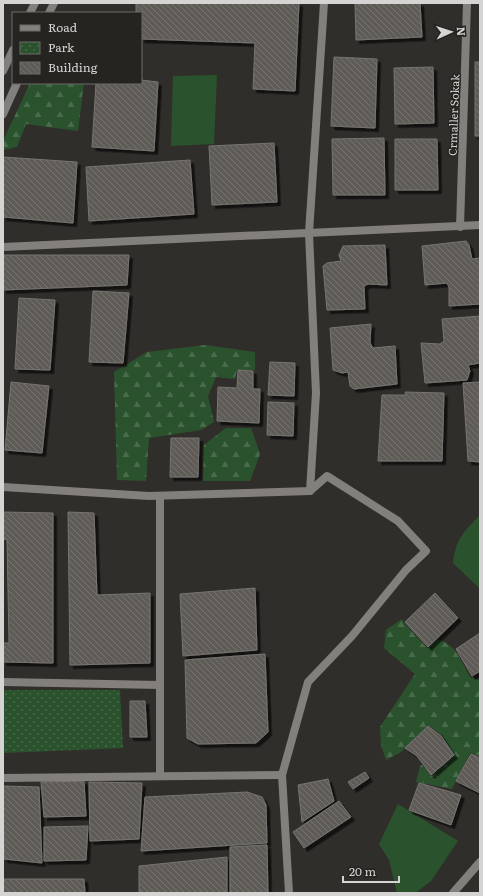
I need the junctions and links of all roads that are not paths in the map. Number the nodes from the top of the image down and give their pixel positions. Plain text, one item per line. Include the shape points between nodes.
1 (35, 3) edge
2 (54, 3) edge
3 (324, 3) edge
4 (467, 3) edge
5 (30, 12) edge
6 (50, 12) edge
7 (12, 52) edge
8 (3, 71) edge
9 (17, 84) edge
10 (3, 114) edge
11 (480, 226) edge
12 (460, 227) junction
13 (309, 233) junction
14 (3, 246) edge
15 (3, 487) edge
16 (310, 491) junction
17 (160, 496) junction
18 (3, 682) edge
19 (160, 685) junction
20 (282, 775) junction
21 (160, 776) junction
22 (3, 778) edge
23 (480, 862) edge
24 (289, 893) edge
25 (453, 893) edge

1 - 5 street
2 - 6 street
3 - 13 street
4 - 12 street, Crmaller Sokak
7 - 8 street
9 - 10 street
11 - 12 street
12 - 13 street
13 - 14 street
13 - 16 street via 316,393
15 - 17 street
16 - 17 street
16 - 20 street via 327,476 398,521 426,551 406,570 352,636 308,682
17 - 19 street
18 - 19 street
19 - 21 street
20 - 21 street
20 - 24 street
21 - 22 street
23 - 25 street

